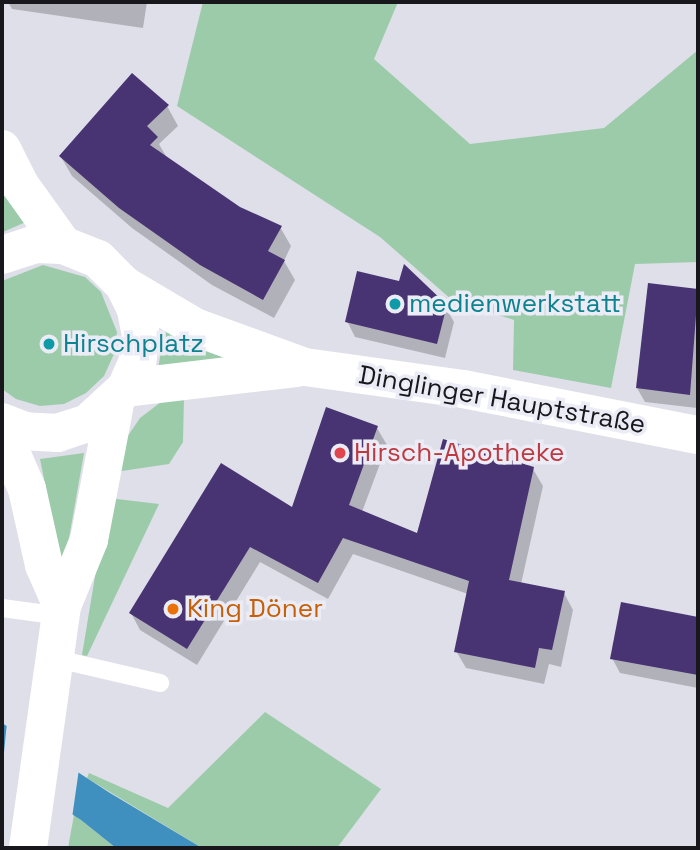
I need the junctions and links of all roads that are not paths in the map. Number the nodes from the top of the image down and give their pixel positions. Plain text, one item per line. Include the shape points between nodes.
1 (2, 149) edge
2 (63, 246) junction
3 (2, 255) edge
4 (124, 285) junction
5 (305, 367) junction
6 (120, 396) junction
7 (2, 422) edge
8 (2, 432) edge
9 (698, 435) edge
10 (2, 608) edge
11 (61, 611) junction
12 (56, 667) junction
13 (160, 683) dead end
14 (29, 840) edge

1 - 2 main road via 20,185
2 - 3 main road via 35,244
2 - 4 main road via 98,259
4 - 5 main road, Dinglinger Hauptstraße via 195,327
4 - 6 main road via 136,310 141,337 137,363
5 - 6 main road, Dinglinger Hauptstraße
5 - 9 main road, Dinglinger Hauptstraße via 463,389
6 - 7 main road via 88,423 58,433 25,431
6 - 11 main road via 89,540
8 - 11 main road via 27,489 44,565
10 - 11 lane
11 - 12 main road
12 - 13 lane
12 - 14 main road

